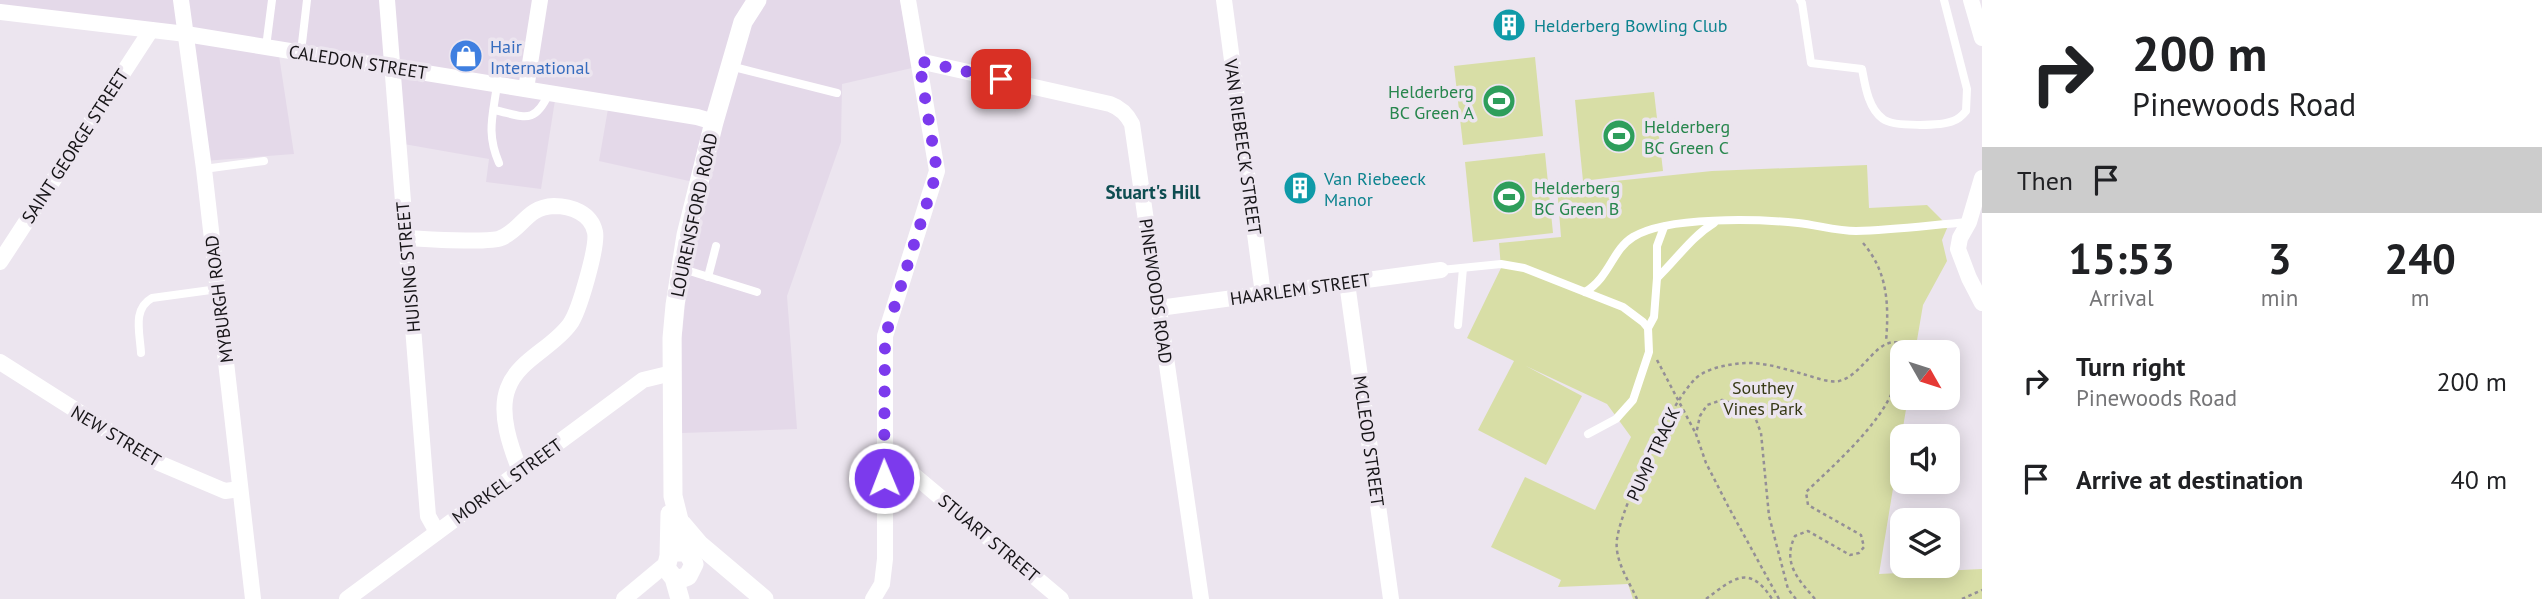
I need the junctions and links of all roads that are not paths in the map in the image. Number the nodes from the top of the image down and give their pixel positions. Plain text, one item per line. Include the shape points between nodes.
1 (181, 0) edge
2 (272, 0) edge
3 (307, 0) edge
4 (387, 0) edge
5 (540, 0) edge
6 (741, 0) edge
7 (757, 0) edge
8 (908, 0) edge
9 (1224, 0) edge
10 (1800, 0) edge
11 (1944, 0) edge
12 (1971, 0) edge
13 (0, 12) edge
14 (743, 22) junction
15 (151, 30) junction
16 (186, 34) junction
17 (1982, 38) edge
18 (266, 47) junction
19 (301, 52) junction
20 (919, 61) junction
21 (730, 66) junction
22 (391, 67) junction
23 (497, 85) junction
24 (526, 89) junction
25 (549, 93) junction
26 (837, 93) dead end
27 (494, 110) junction
28 (714, 122) junction
29 (264, 161) dead end
30 (499, 163) dead end
31 (204, 169) junction
32 (1982, 178) edge
33 (1716, 222) junction
34 (1969, 222) junction
35 (1664, 227) junction
36 (406, 238) junction
37 (716, 246) dead end
38 (0, 262) edge
39 (1463, 268) junction
40 (680, 269) junction
41 (1441, 270) joint
42 (708, 277) junction
43 (1657, 278) junction
44 (1347, 283) junction
45 (218, 289) junction
46 (757, 292) dead end
47 (1585, 292) junction
48 (1263, 294) junction
49 (1982, 303) edge
50 (1159, 308) junction
51 (1458, 326) dead end
52 (1648, 328) junction
53 (141, 353) dead end
54 (0, 362) edge
55 (672, 373) junction
56 (1588, 435) dead end
57 (884, 450) junction
58 (520, 471) junction
59 (240, 489) junction
60 (674, 505) junction
61 (436, 532) junction
62 (717, 559) junction
63 (680, 565) junction
64 (738, 578) junction
65 (627, 597) edge
66 (253, 599) edge
67 (347, 599) edge
68 (680, 599) edge
69 (690, 599) edge
70 (764, 599) edge
71 (873, 599) edge
72 (1061, 599) edge
73 (1201, 599) edge
74 (1391, 599) edge

1 - 16 street, MYBURGH ROAD
2 - 18 lane
3 - 19 lane
4 - 22 street, HUISING STREET
5 - 24 street
6 - 14 street, LOURENSFORD ROAD
7 - 14 street, LOURENSFORD ROAD
8 - 20 street
9 - 48 street, VAN RIEBEECK STREET
10 - 11 lane via 1811,63 1862,69 1879,116 1900,124 1947,123 1966,111 1967,89
12 - 17 street
13 - 15 street, CALEDON STREET
14 - 21 street, LOURENSFORD ROAD
15 - 16 street, CALEDON STREET
15 - 38 street, SAINT GEORGE STREET
16 - 18 street, CALEDON STREET
16 - 31 street, MYBURGH ROAD
18 - 19 street, CALEDON STREET
19 - 22 street, CALEDON STREET
20 - 50 street, PINEWOODS ROAD via 1110,104 1126,113 1132,124
20 - 57 street via 937,171 885,337
21 - 26 lane
21 - 28 street, LOURENSFORD ROAD
22 - 23 street, CALEDON STREET
22 - 36 street, HUISING STREET
23 - 24 street, CALEDON STREET
23 - 27 lane
24 - 25 street, CALEDON STREET
25 - 27 lane via 531,116
25 - 28 street, CALEDON STREET
27 - 30 lane via 490,129
28 - 40 street, LOURENSFORD ROAD
29 - 31 lane
31 - 45 street, MYBURGH ROAD
32 - 34 street
33 - 34 lane via 1755,220 1853,231
33 - 35 lane
33 - 43 lane via 1696,234
34 - 49 street via 1958,249
35 - 43 lane via 1657,246
35 - 47 lane via 1631,238 1597,285
36 - 58 street via 500,239 532,211 552,206 574,209 589,219 596,234 571,323 515,375 506,390 508,442
36 - 61 street, HUISING STREET via 428,516
37 - 42 lane
39 - 41 lane
39 - 47 lane via 1501,264 1524,268
39 - 51 lane
40 - 42 lane
40 - 55 street, LOURENSFORD ROAD
41 - 44 street, HAARLEM STREET
42 - 46 lane
43 - 52 lane via 1654,317
44 - 48 street, HAARLEM STREET
44 - 74 street, MCLEOD STREET
45 - 53 lane via 147,300 139,312
45 - 59 street, MYBURGH ROAD
47 - 52 lane via 1623,307
48 - 50 street, HAARLEM STREET
50 - 73 street, PINEWOODS ROAD
52 - 56 lane via 1649,352 1633,400 1616,419
54 - 59 street, NEW STREET via 159,463 225,491
55 - 58 street, MORKEL STREET via 643,380
55 - 60 street, LOURENSFORD ROAD
57 - 71 street via 884,574
57 - 72 street, STUART STREET
58 - 61 street, MORKEL STREET
59 - 66 street, MYBURGH ROAD
60 - 62 street via 686,530
60 - 63 street, LOURENSFORD ROAD via 668,533
61 - 67 street, MORKEL STREET
62 - 63 street
62 - 64 street
63 - 64 street
63 - 65 street
63 - 68 street, LOURENSFORD ROAD
63 - 69 street, LOURENSFORD ROAD
64 - 70 street

